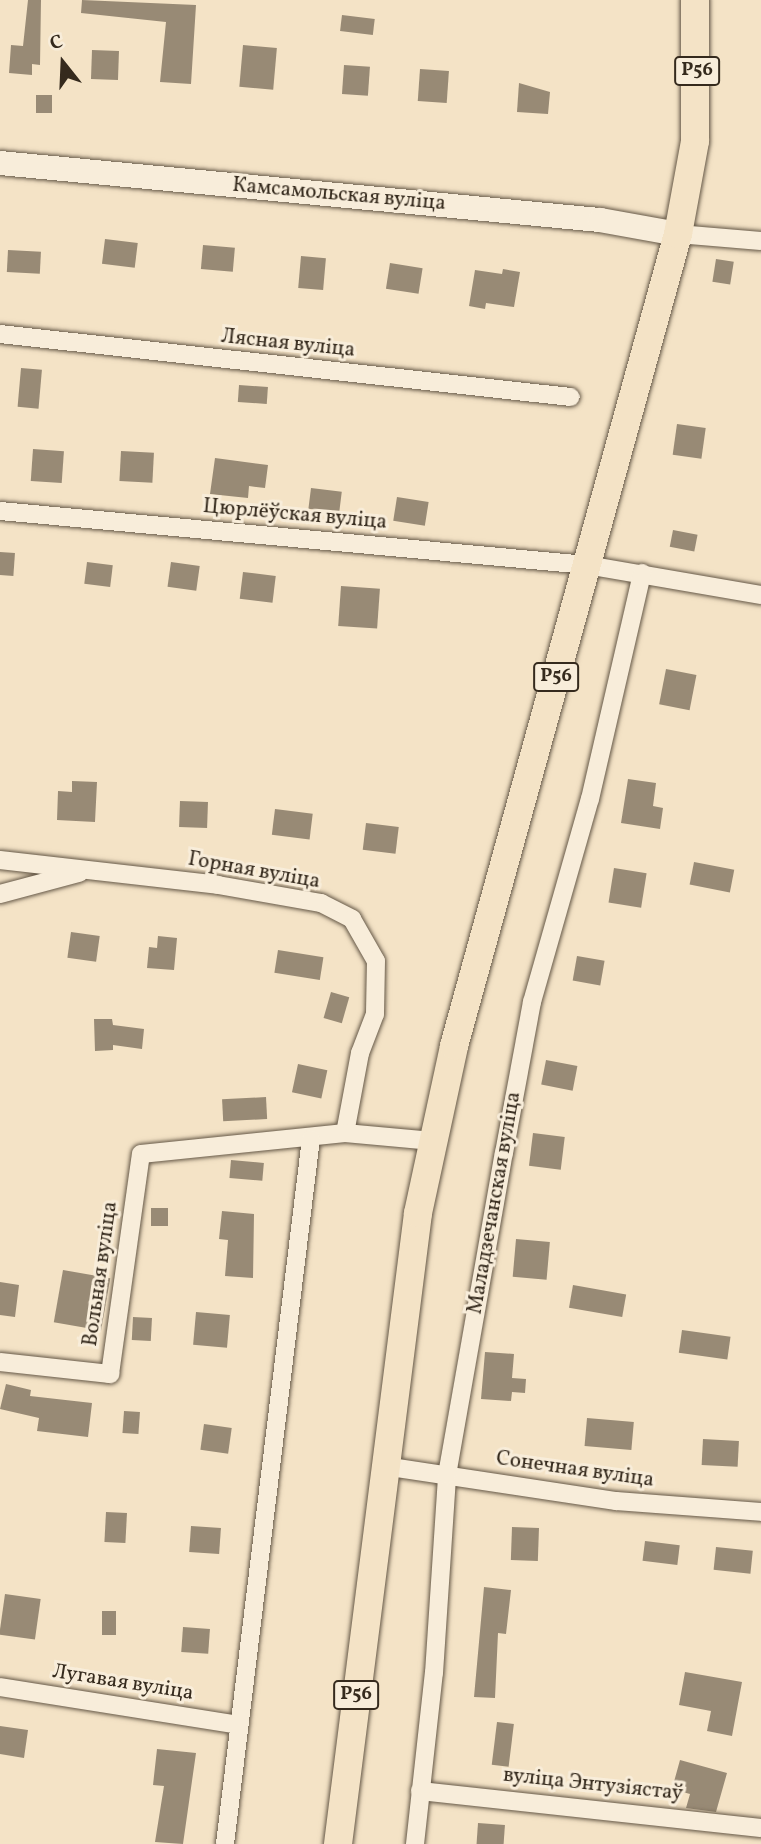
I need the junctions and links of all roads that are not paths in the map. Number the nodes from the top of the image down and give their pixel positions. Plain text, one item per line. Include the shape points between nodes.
1 (695, 0) edge
2 (0, 163) edge
3 (678, 234) junction
4 (761, 241) edge
5 (0, 334) edge
6 (571, 397) dead end
7 (0, 511) edge
8 (586, 565) junction
9 (642, 573) junction
10 (761, 595) edge
11 (0, 860) edge
12 (89, 870) junction
13 (0, 894) edge
14 (345, 1133) junction
15 (312, 1139) junction
16 (432, 1141) junction
17 (0, 1362) edge
18 (384, 1466) junction
19 (447, 1475) junction
20 (761, 1512) edge
21 (0, 1687) edge
22 (239, 1725) junction
23 (420, 1791) junction
24 (761, 1828) edge
25 (225, 1844) edge
26 (338, 1844) edge
27 (415, 1844) edge

1 - 3 main road, Р56 via 695,141
2 - 3 street, Камсамольская вуліца via 600,220
3 - 4 street
3 - 8 main road, Р56
5 - 6 street, Лясная вуліца
7 - 8 street, Цюрлёўская вуліца
8 - 9 street, Цюрлёўская вуліца
8 - 16 main road, Р56
9 - 10 street, Цюрлёўская вуліца
9 - 19 street, Маладзечанская вуліца via 590,799 532,1002
11 - 12 street, Горная вуліца
12 - 13 street, Горная вуліца
12 - 14 street, Горная вуліца via 321,903 352,919 376,961 375,1014 360,1053
14 - 15 street
14 - 16 street via 390,1133
15 - 17 street, Вольная вуліца via 141,1154 110,1374
15 - 22 street
16 - 18 main road, Р56
18 - 19 street, Сонечная вуліца
18 - 26 main road, Р56
19 - 20 street, Сонечная вуліца via 616,1501
19 - 23 street, Маладзечанская вуліца
21 - 22 street, Лугавая вуліца
22 - 25 street
23 - 24 street, вуліца Энтузіястаў
23 - 27 street, Маладзечанская вуліца

